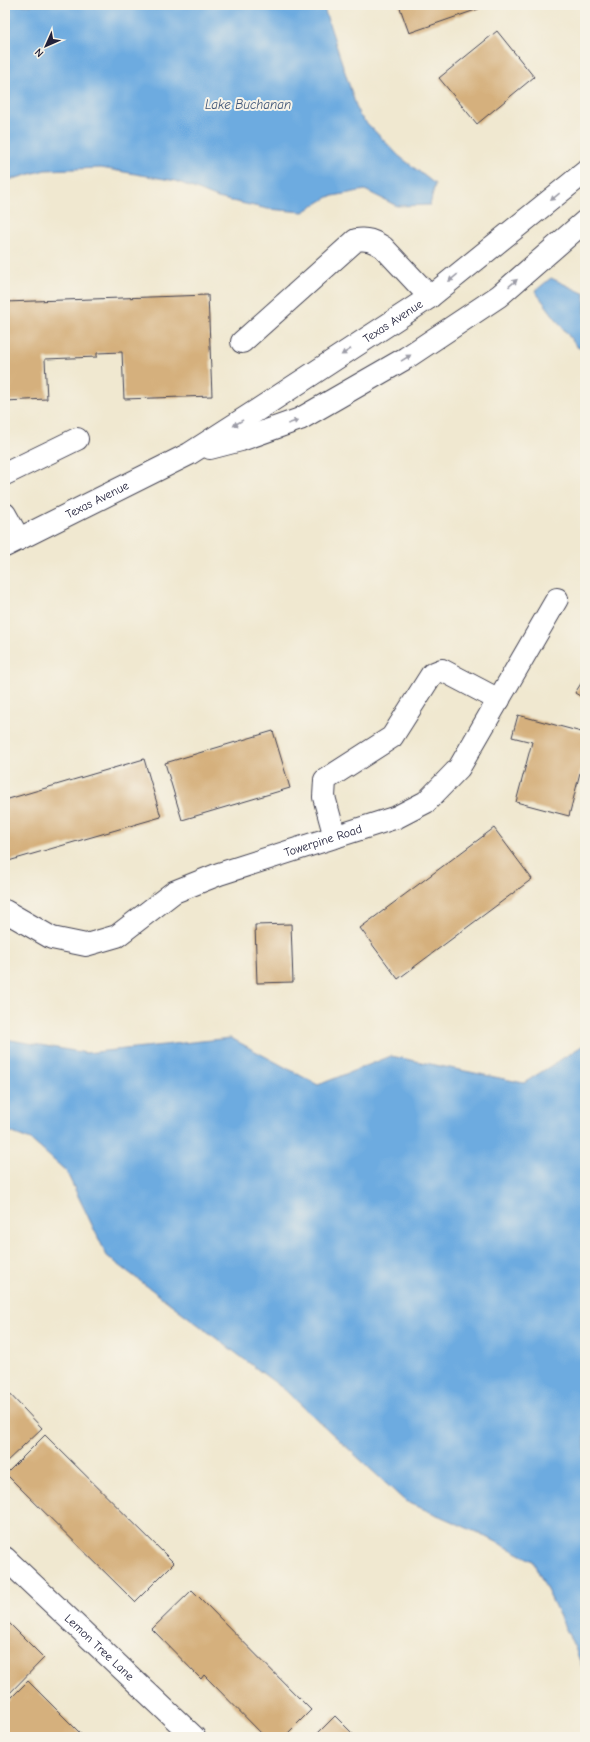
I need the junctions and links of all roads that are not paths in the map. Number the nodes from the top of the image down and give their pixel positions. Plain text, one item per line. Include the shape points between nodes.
1 (585, 172) edge
2 (585, 221) edge
3 (430, 297) junction
4 (242, 342) dead end
5 (77, 439) dead end
6 (189, 454) junction
7 (5, 474) edge
8 (5, 514) edge
9 (12, 543) edge
10 (557, 599) dead end
11 (499, 700) junction
12 (335, 837) junction
13 (5, 911) edge
14 (5, 1558) edge
15 (194, 1737) edge

1 -> 3 street, Texas Avenue
6 -> 2 street, Texas Avenue via 300,419 400,362 499,296
3 - 4 street via 383,247 365,238 356,240
3 -> 6 street, Texas Avenue
5 - 7 street
6 - 9 street, Texas Avenue
8 - 9 street
10 - 11 street, Towerpine Road
11 - 12 street, Towerpine Road via 459,768 426,802 397,817
11 - 12 street via 442,670 432,674 392,737 325,780 324,797
12 - 13 street, Towerpine Road via 219,874 174,892 117,936 86,945 52,938
14 - 15 street, Lemon Tree Lane

